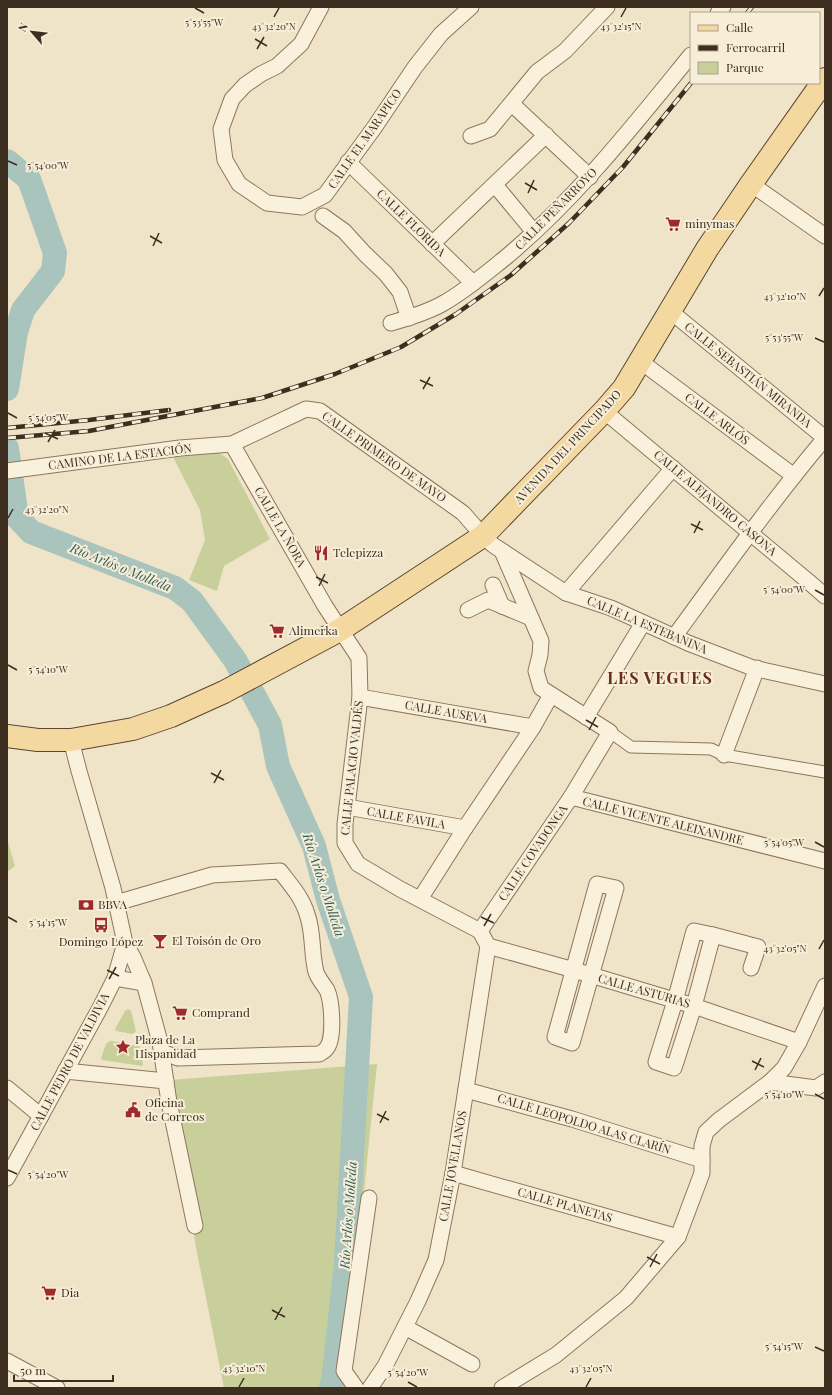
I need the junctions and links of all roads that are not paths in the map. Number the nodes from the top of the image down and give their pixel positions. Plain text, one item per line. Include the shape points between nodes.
1 (321, 7) edge
2 (472, 7) edge
3 (607, 7) edge
4 (690, 56) edge
5 (825, 79) edge
6 (512, 104) junction
7 (546, 135) junction
8 (471, 136) dead end
9 (348, 162) junction
10 (590, 177) junction
11 (751, 184) junction
12 (495, 185) junction
13 (323, 216) dead end
14 (534, 232) junction
15 (825, 236) edge
16 (432, 244) junction
17 (473, 283) junction
18 (670, 311) junction
19 (409, 318) junction
20 (391, 323) dead end
21 (640, 361) junction
22 (604, 411) junction
23 (825, 438) edge
24 (232, 444) junction
25 (673, 468) junction
26 (12, 471) edge
27 (794, 476) junction
28 (750, 532) junction
29 (483, 536) junction
30 (502, 551) junction
31 (493, 585) dead end
32 (566, 593) junction
33 (825, 596) edge
34 (502, 606) junction
35 (468, 610) dead end
36 (531, 618) junction
37 (643, 623) junction
38 (340, 630) junction
39 (674, 637) junction
40 (757, 668) junction
41 (825, 684) edge
42 (551, 695) junction
43 (360, 697) junction
44 (586, 717) junction
45 (533, 727) junction
46 (610, 732) junction
47 (7, 736) edge
48 (72, 740) junction
49 (724, 755) junction
50 (825, 772) edge
51 (571, 797) junction
52 (347, 807) junction
53 (465, 828) junction
54 (825, 861) edge
55 (420, 899) junction
56 (116, 903) junction
57 (480, 931) junction
58 (713, 935) junction
59 (124, 943) junction
60 (488, 946) junction
61 (751, 968) dead end
62 (574, 970) junction
63 (592, 976) junction
64 (115, 978) junction
65 (144, 983) junction
66 (825, 986) edge
67 (675, 1001) junction
68 (694, 1006) junction
69 (799, 1042) junction
70 (162, 1052) junction
71 (65, 1071) junction
72 (166, 1081) junction
73 (770, 1082) junction
74 (825, 1082) edge
75 (7, 1088) edge
76 (466, 1090) junction
77 (41, 1116) junction
78 (702, 1160) junction
79 (452, 1173) junction
80 (7, 1178) edge
81 (369, 1198) dead end
82 (195, 1226) dead end
83 (678, 1237) junction
84 (405, 1327) junction
85 (7, 1361) edge
86 (472, 1364) dead end
87 (57, 1388) edge
88 (356, 1388) edge
89 (370, 1388) edge
90 (502, 1388) edge

1 - 9 street, CALLE EL MARAPICO via 301,44 277,66 245,85 232,99 221,129 225,160 239,184 267,203 302,208 325,195
2 - 9 street, CALLE EL MARAPICO via 441,34
3 - 6 street via 565,51 537,72
4 - 10 street, CALLE PEÑARROYO
5 - 11 main road, AVENIDA DEL PRINCIPADO
6 - 7 street
6 - 8 street via 490,128
7 - 10 street
7 - 12 street
9 - 16 street, CALLE FLORIDA
10 - 14 street, CALLE PEÑARROYO
11 - 15 street
11 - 18 main road, AVENIDA DEL PRINCIPADO
12 - 14 street
12 - 16 street
13 - 19 street via 344,231 386,274 400,292
14 - 17 street, CALLE PEÑARROYO
16 - 17 street, CALLE FLORIDA
17 - 19 street, CALLE PEÑARROYO via 442,304
18 - 21 main road, AVENIDA DEL PRINCIPADO
18 - 23 street, CALLE SEBASTIÁN MIRANDA
19 - 20 street, CALLE PEÑARROYO
21 - 22 main road, AVENIDA DEL PRINCIPADO via 624,388
21 - 27 street, CALLE ARLÓS
22 - 25 street, CALLE ALEJANDRO CASONA
22 - 29 main road, AVENIDA DEL PRINCIPADO
23 - 27 street
24 - 26 street, CAMINO DE LA ESTACIÓN via 180,448
24 - 29 street, CALLE PRIMERO DE MAYO via 306,409 320,411 463,513
24 - 38 street, CALLE LA ÑORA
25 - 28 street, CALLE ALEJANDRO CASONA
25 - 32 street
27 - 28 street
28 - 33 street, CALLE ALEJANDRO CASONA
28 - 39 street
29 - 30 street, CALLE LA ESTEBANINA
29 - 38 main road, AVENIDA DEL PRINCIPADO
30 - 32 street, CALLE LA ESTEBANINA
30 - 36 street
31 - 34 street
32 - 37 street, CALLE LA ESTEBANINA via 611,608
34 - 35 street via 488,600
34 - 36 street
36 - 42 street via 541,641 536,671 541,688
37 - 39 street, CALLE LA ESTEBANINA
37 - 44 street
38 - 43 street, CALLE PALACIO VALDÉS via 359,658
38 - 48 main road, AVENIDA DEL PRINCIPADO via 224,692 171,716 133,729
39 - 40 street, CALLE LA ESTEBANINA
40 - 41 street, CALLE LA ESTEBANINA
40 - 49 street
42 - 44 street
42 - 45 street
43 - 45 street, CALLE AUSEVA
43 - 52 street, CALLE PALACIO VALDÉS
44 - 46 street
45 - 53 street
46 - 49 street via 631,747 711,749
46 - 51 street, CALLE COVADONGA
47 - 48 main road, AVENIDA DEL PRINCIPADO via 38,740
48 - 56 street
49 - 50 street
51 - 54 street, CALLE VICENTE ALEIXANDRE
51 - 57 street, CALLE COVADONGA
52 - 53 street, CALLE FAVILA
52 - 55 street, CALLE PALACIO VALDÉS via 344,843 358,864
53 - 55 street
55 - 57 street, CALLE PALACIO VALDÉS
56 - 59 street
56 - 70 street via 212,875 280,871 300,896 308,915 316,974 327,991 331,1007 332,1038 327,1049 319,1054 178,1058
57 - 60 street
58 - 61 street via 758,947
58 - 67 street via 694,931
58 - 68 street
59 - 64 street, CALLE PEDRO DE VALDIVIA
59 - 65 street
60 - 62 street, CALLE ASTURIAS
60 - 76 street, CALLE JOVELLANOS
62 - 63 street, CALLE ASTURIAS
62 - 63 street via 555,1037 572,1043
62 - 63 street via 597,884 616,888
63 - 67 street, CALLE ASTURIAS
64 - 65 street
64 - 71 street, CALLE PEDRO DE VALDIVIA
65 - 70 street
66 - 69 street
67 - 68 street, CALLE ASTURIAS
67 - 68 street via 656,1062 674,1068
68 - 69 street, CALLE ASTURIAS
69 - 73 street via 784,1068
70 - 72 street
71 - 72 street
71 - 77 street, CALLE PEDRO DE VALDIVIA
72 - 82 street
73 - 74 street via 816,1088
73 - 78 street via 706,1132
75 - 77 street
76 - 78 street, CALLE LEOPOLDO ALAS CLARÍN via 572,1119
76 - 79 street, CALLE JOVELLANOS
77 - 80 street, CALLE PEDRO DE VALDIVIA
78 - 83 street via 702,1173
79 - 83 street, CALLE PLANETAS
79 - 84 street, CALLE JOVELLANOS via 436,1260
81 - 88 street via 344,1371
83 - 90 street via 626,1298 556,1354
84 - 86 street
84 - 89 street, CALLE JOVELLANOS
85 - 87 street

